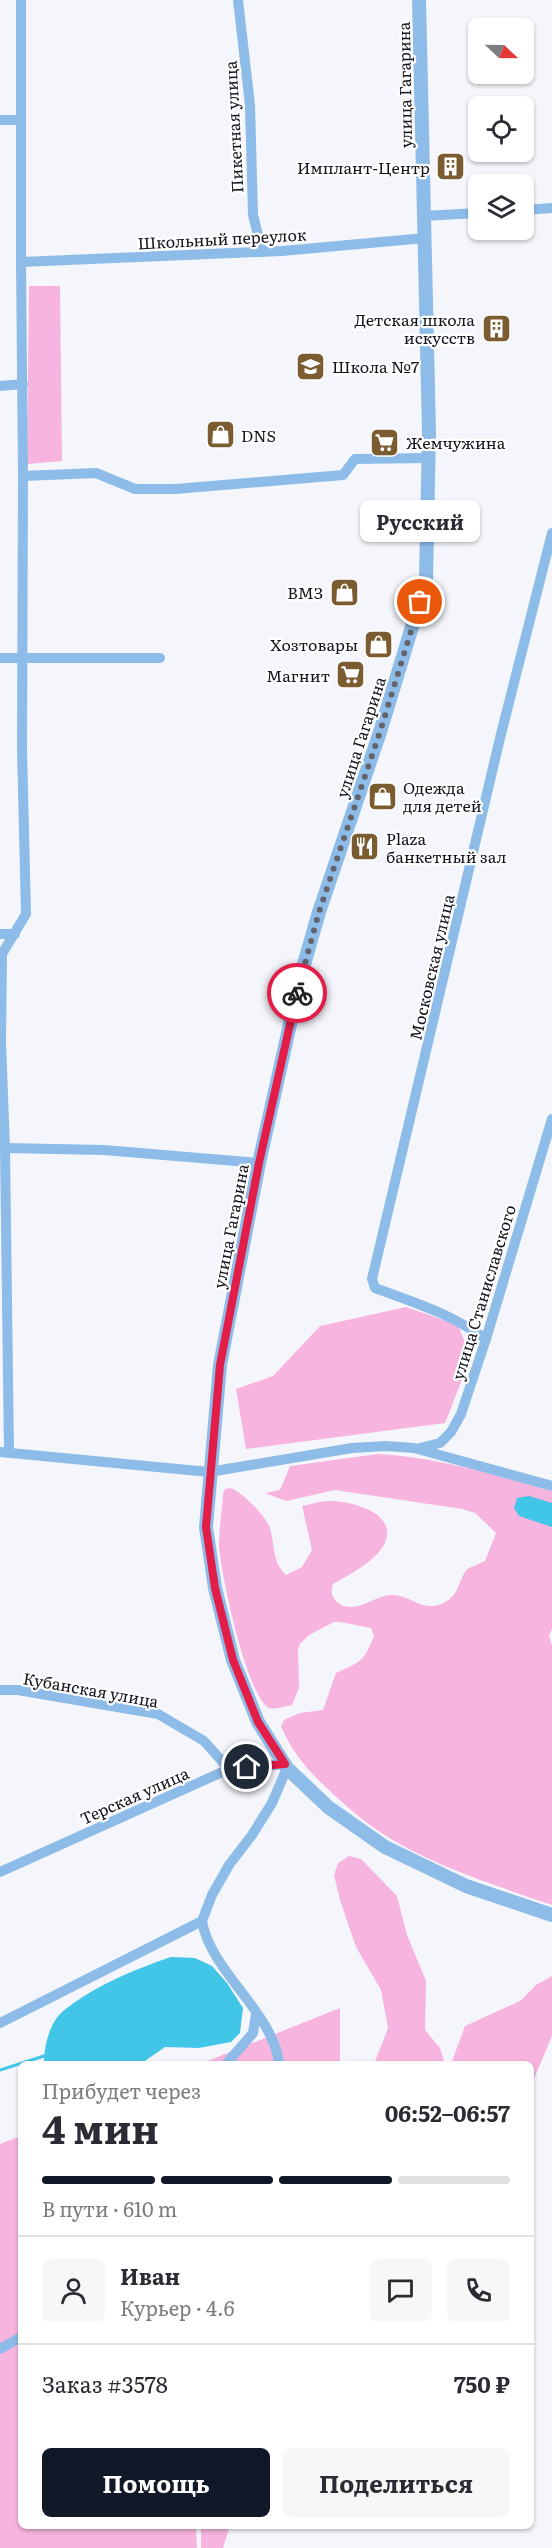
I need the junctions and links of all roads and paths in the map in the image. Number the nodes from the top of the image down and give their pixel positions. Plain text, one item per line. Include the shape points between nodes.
1 (21, 0) edge
2 (238, 0) edge
3 (419, 0) edge
4 (0, 120) edge
5 (21, 120) junction
6 (552, 208) edge
7 (534, 209) edge
8 (468, 214) edge
9 (423, 216) junction
10 (425, 238) junction
11 (262, 251) junction
12 (21, 262) junction
13 (23, 384) junction
14 (0, 386) edge
15 (429, 458) junction
16 (23, 476) junction
17 (552, 533) edge
18 (0, 658) edge
19 (22, 658) junction
20 (160, 658) dead end
21 (0, 934) edge
22 (15, 934) junction
23 (552, 1119) edge
24 (5, 1148) junction
25 (259, 1163) junction
26 (486, 1339) junction
27 (414, 1448) junction
28 (4, 1453) edge
29 (210, 1472) junction
30 (552, 1486) edge
31 (0, 1690) edge
32 (286, 1766) junction
33 (229, 1769) junction
34 (0, 1872) edge
35 (552, 1915) edge
36 (202, 1921) junction
37 (256, 2014) junction
38 (0, 2023) edge
39 (229, 2061) edge
40 (279, 2061) edge
41 (18, 2339) edge
42 (0, 2349) edge

1 - 5 street
2 - 11 street, Пикетная улица via 250,105 253,215
3 - 9 street, улица Гагарина
4 - 5 street
5 - 12 street
6 - 7 street
8 - 9 street
9 - 10 street, улица Гагарина
10 - 11 street, Школьный переулок
10 - 15 street, улица Гагарина
11 - 12 street, Школьный переулок
12 - 13 street
13 - 14 street
13 - 16 street
15 - 16 street via 355,459 343,475 175,489 135,489 96,473
15 - 25 street, улица Гагарина via 426,581 319,912
16 - 19 street
17 - 26 street, Московская улица via 372,1280 375,1288 432,1308
18 - 19 street
19 - 20 street
19 - 22 street via 26,914
21 - 22 street
22 - 24 street via 2,954
23 - 26 street, улица Станиславского
24 - 25 street via 104,1150
24 - 28 street
25 - 29 street, улица Гагарина via 220,1365
26 - 27 street, улица Станиславского via 452,1431 440,1443
27 - 29 street via 352,1448
27 - 30 street
28 - 29 street
29 - 32 street, улица Гагарина via 206,1527 230,1650 258,1722
31 - 33 street, Кубанская улица via 158,1714 204,1741
32 - 33 street, Терская улица
32 - 35 street, улица Гагарина via 328,1807 385,1847 466,1886
32 - 36 street via 272,1803 229,1865
33 - 34 street, Терская улица
36 - 37 street via 207,1940
36 - 38 street
37 - 39 street via 253,2033
37 - 40 street via 278,2051
41 - 42 street

